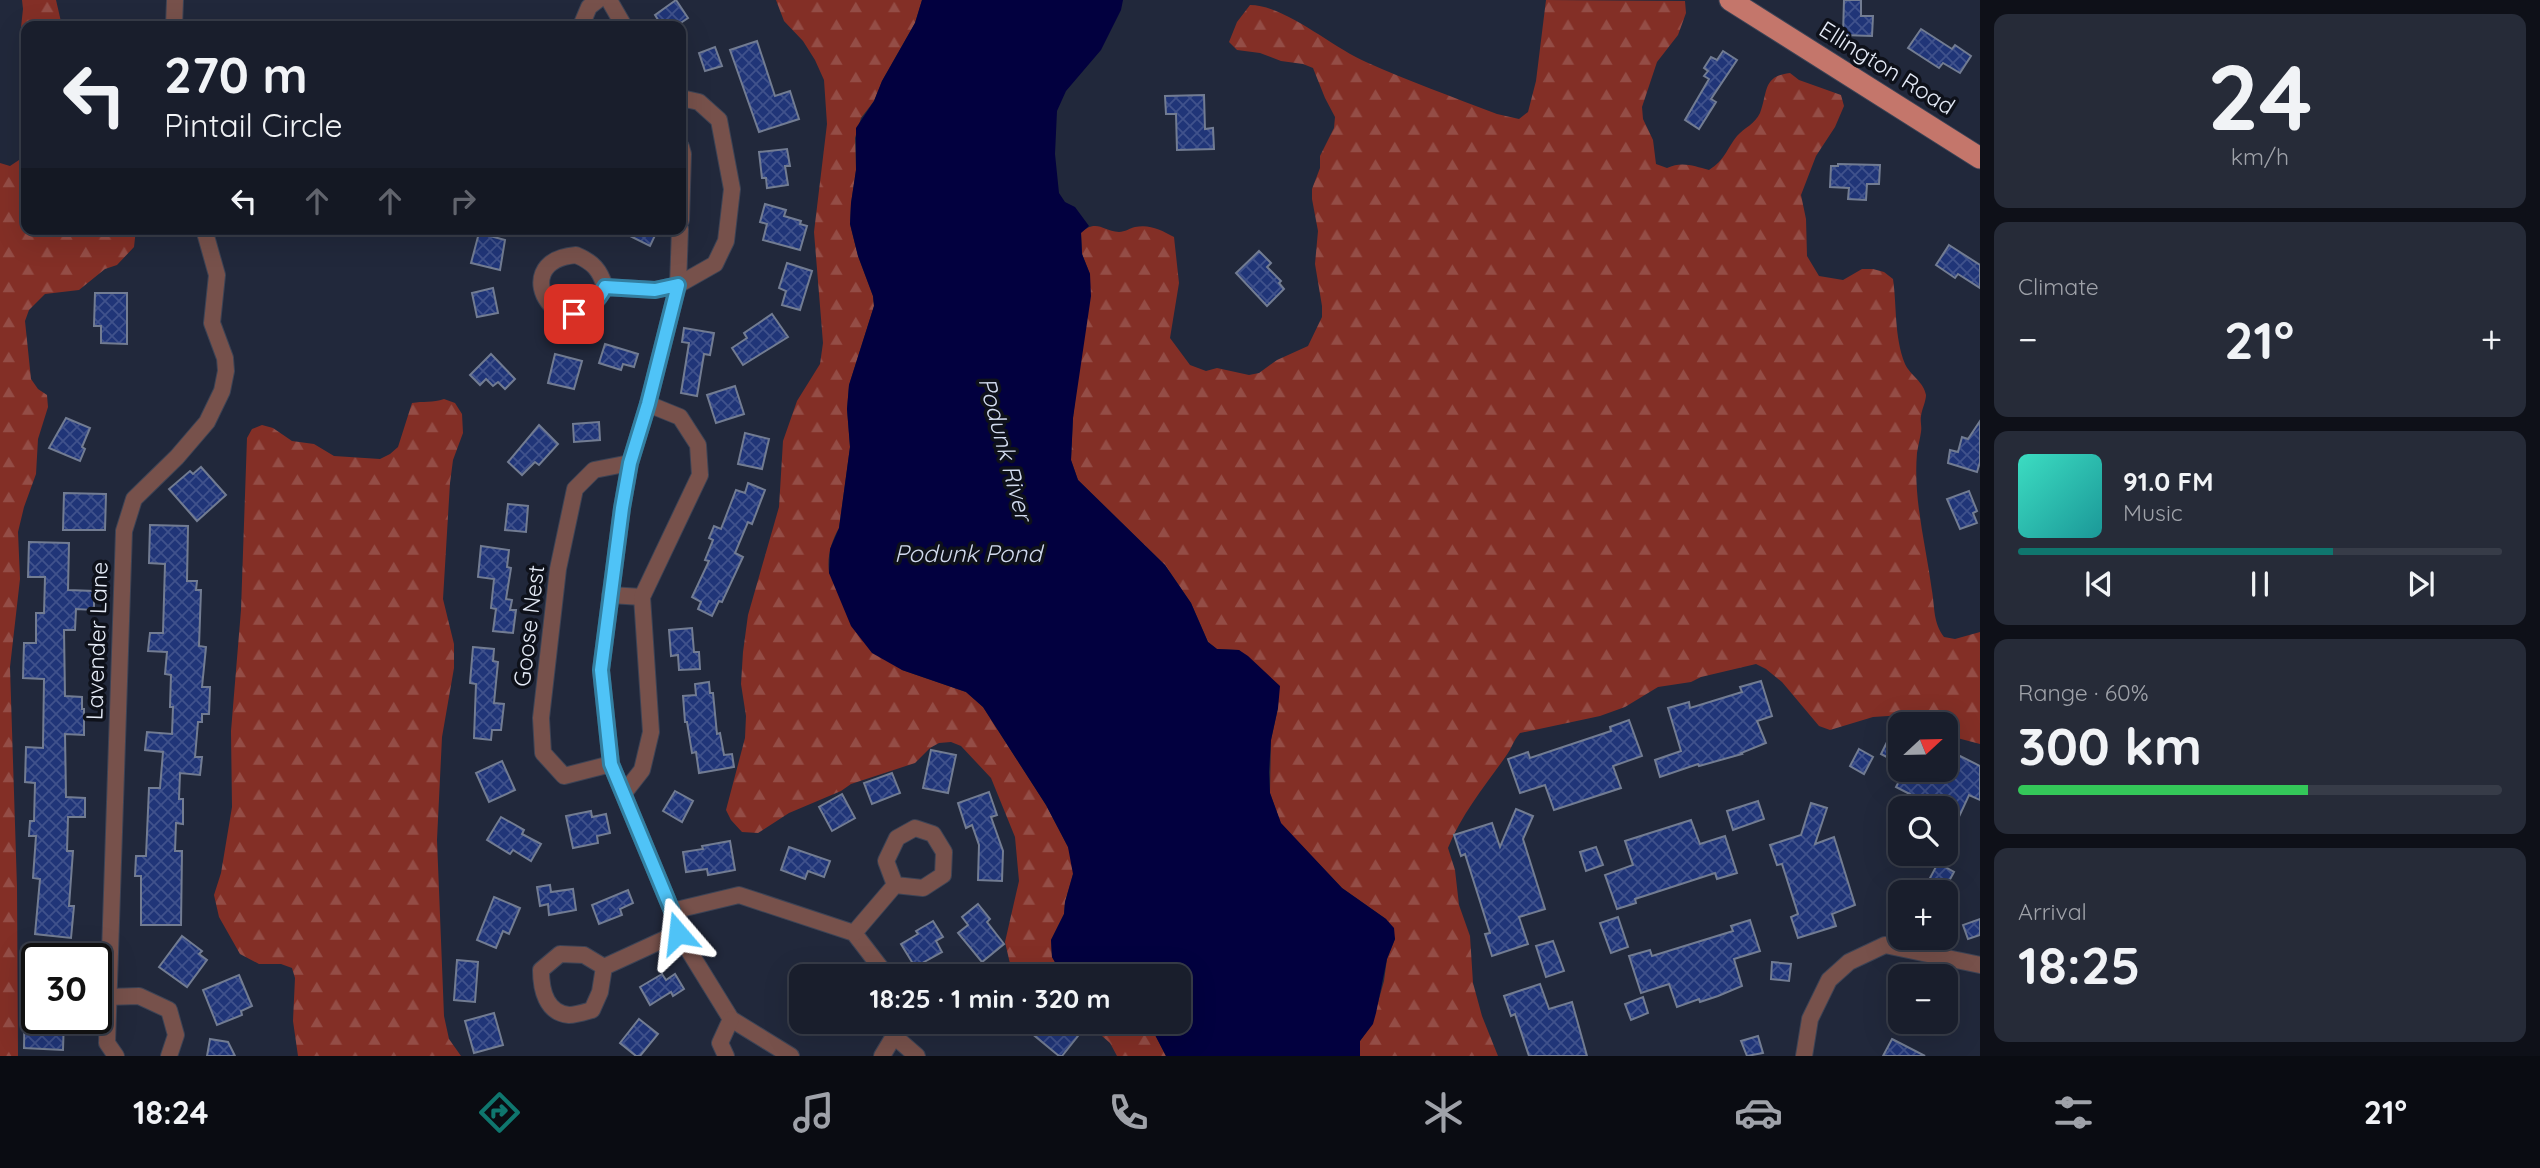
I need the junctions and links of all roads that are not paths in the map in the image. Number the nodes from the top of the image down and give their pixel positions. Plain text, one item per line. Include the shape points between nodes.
1 (175, 0) edge
2 (598, 0) edge
3 (609, 0) edge
4 (1730, 0) edge
5 (174, 21) edge
6 (583, 21) edge
7 (621, 21) edge
8 (686, 99) edge
9 (1980, 158) edge
10 (206, 235) edge
11 (680, 235) edge
12 (678, 285) junction
13 (605, 287) dead end
14 (648, 404) junction
15 (630, 463) junction
16 (611, 595) junction
17 (642, 597) junction
18 (611, 764) junction
19 (624, 793) junction
20 (895, 885) dead end
21 (672, 911) junction
22 (678, 933) junction
23 (854, 933) junction
24 (109, 943) edge
25 (878, 964) edge
26 (1980, 965) edge
27 (604, 967) junction
28 (112, 997) edge
29 (731, 1019) junction
30 (107, 1034) edge
31 (892, 1034) edge
32 (898, 1034) edge
33 (116, 1056) edge
34 (169, 1056) edge
35 (726, 1056) edge
36 (791, 1056) edge
37 (882, 1056) edge
38 (917, 1056) edge
39 (1804, 1056) edge

1 - 5 street
2 - 6 street
3 - 7 street
4 - 9 main road, Ellington Road
8 - 12 street via 699,102 719,120 732,189 726,241 715,264
10 - 24 street, Lavender Lane via 218,275 212,323 226,358 222,391 207,422 134,499 124,531
11 - 12 street
12 - 13 street via 655,290
12 - 14 street
14 - 15 street
14 - 17 street via 680,417 698,445 700,475
15 - 16 street
15 - 18 street, Goose Nest via 594,470 575,489 558,569 541,718 543,753 564,776
16 - 17 street
16 - 18 street via 601,670
17 - 19 street via 651,733 642,770
18 - 19 street
19 - 21 street
20 - 23 street
21 - 22 street
21 - 23 street via 740,895
22 - 27 street
22 - 29 street
23 - 25 street
26 - 39 street via 1885,945 1849,962 1824,989 1810,1019
27 - 27 street via 584,955 560,954 541,970 541,987 549,1006 568,1015 592,1010
28 - 34 street via 139,996 169,1010 176,1035
29 - 35 street via 720,1043
29 - 36 street
30 - 33 street, Lavender Lane
31 - 37 street
32 - 38 street

